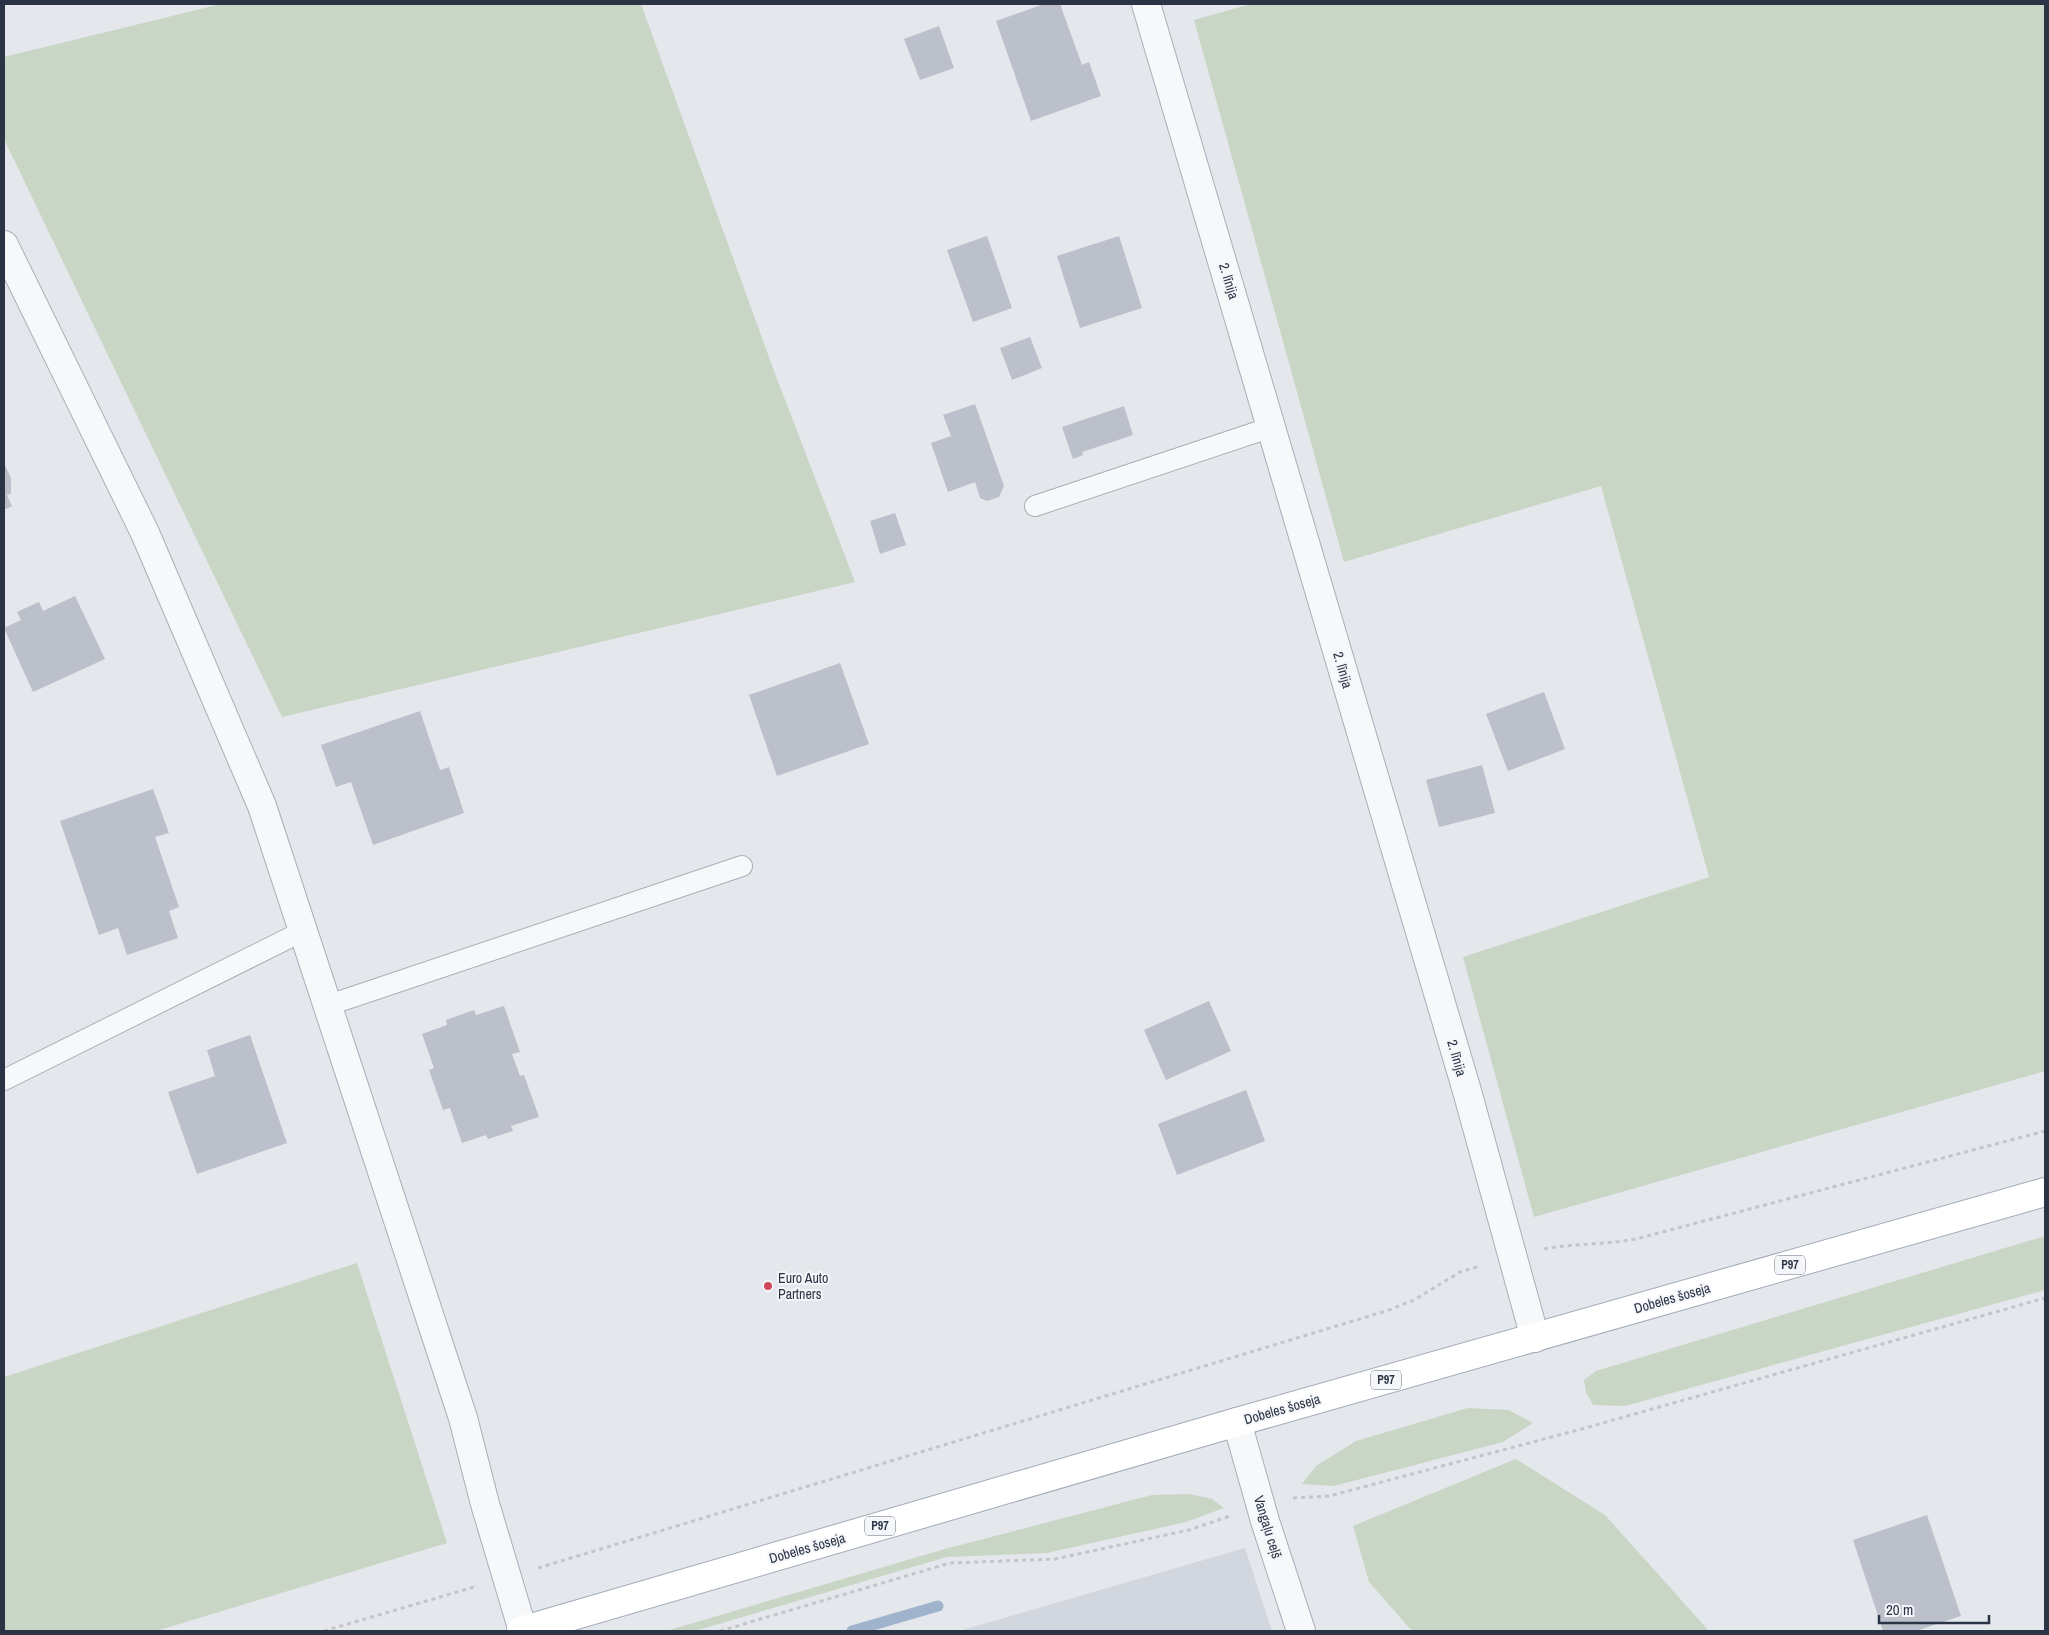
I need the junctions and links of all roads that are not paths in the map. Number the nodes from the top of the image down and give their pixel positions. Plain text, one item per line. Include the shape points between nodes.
1 (1146, 4) edge
2 (4, 244) edge
3 (1272, 427) junction
4 (1035, 506) dead end
5 (742, 866) dead end
6 (303, 931) junction
7 (326, 1006) junction
8 (4, 1080) edge
9 (2045, 1192) edge
10 (1535, 1338) junction
11 (1237, 1422) junction
12 (522, 1631) edge
13 (1301, 1631) edge

1 - 3 street, 2. līnija
2 - 6 street via 148,542 262,806
3 - 4 lane
3 - 10 street, 2. līnija via 1467,1091
5 - 7 lane
6 - 7 street
6 - 8 lane
7 - 12 street via 463,1418
9 - 10 main road, Dobeles šoseja / P97
10 - 11 main road, Dobeles šoseja / P97
11 - 12 main road, Dobeles šoseja / P97
11 - 13 street, Vangaļu ceļš

